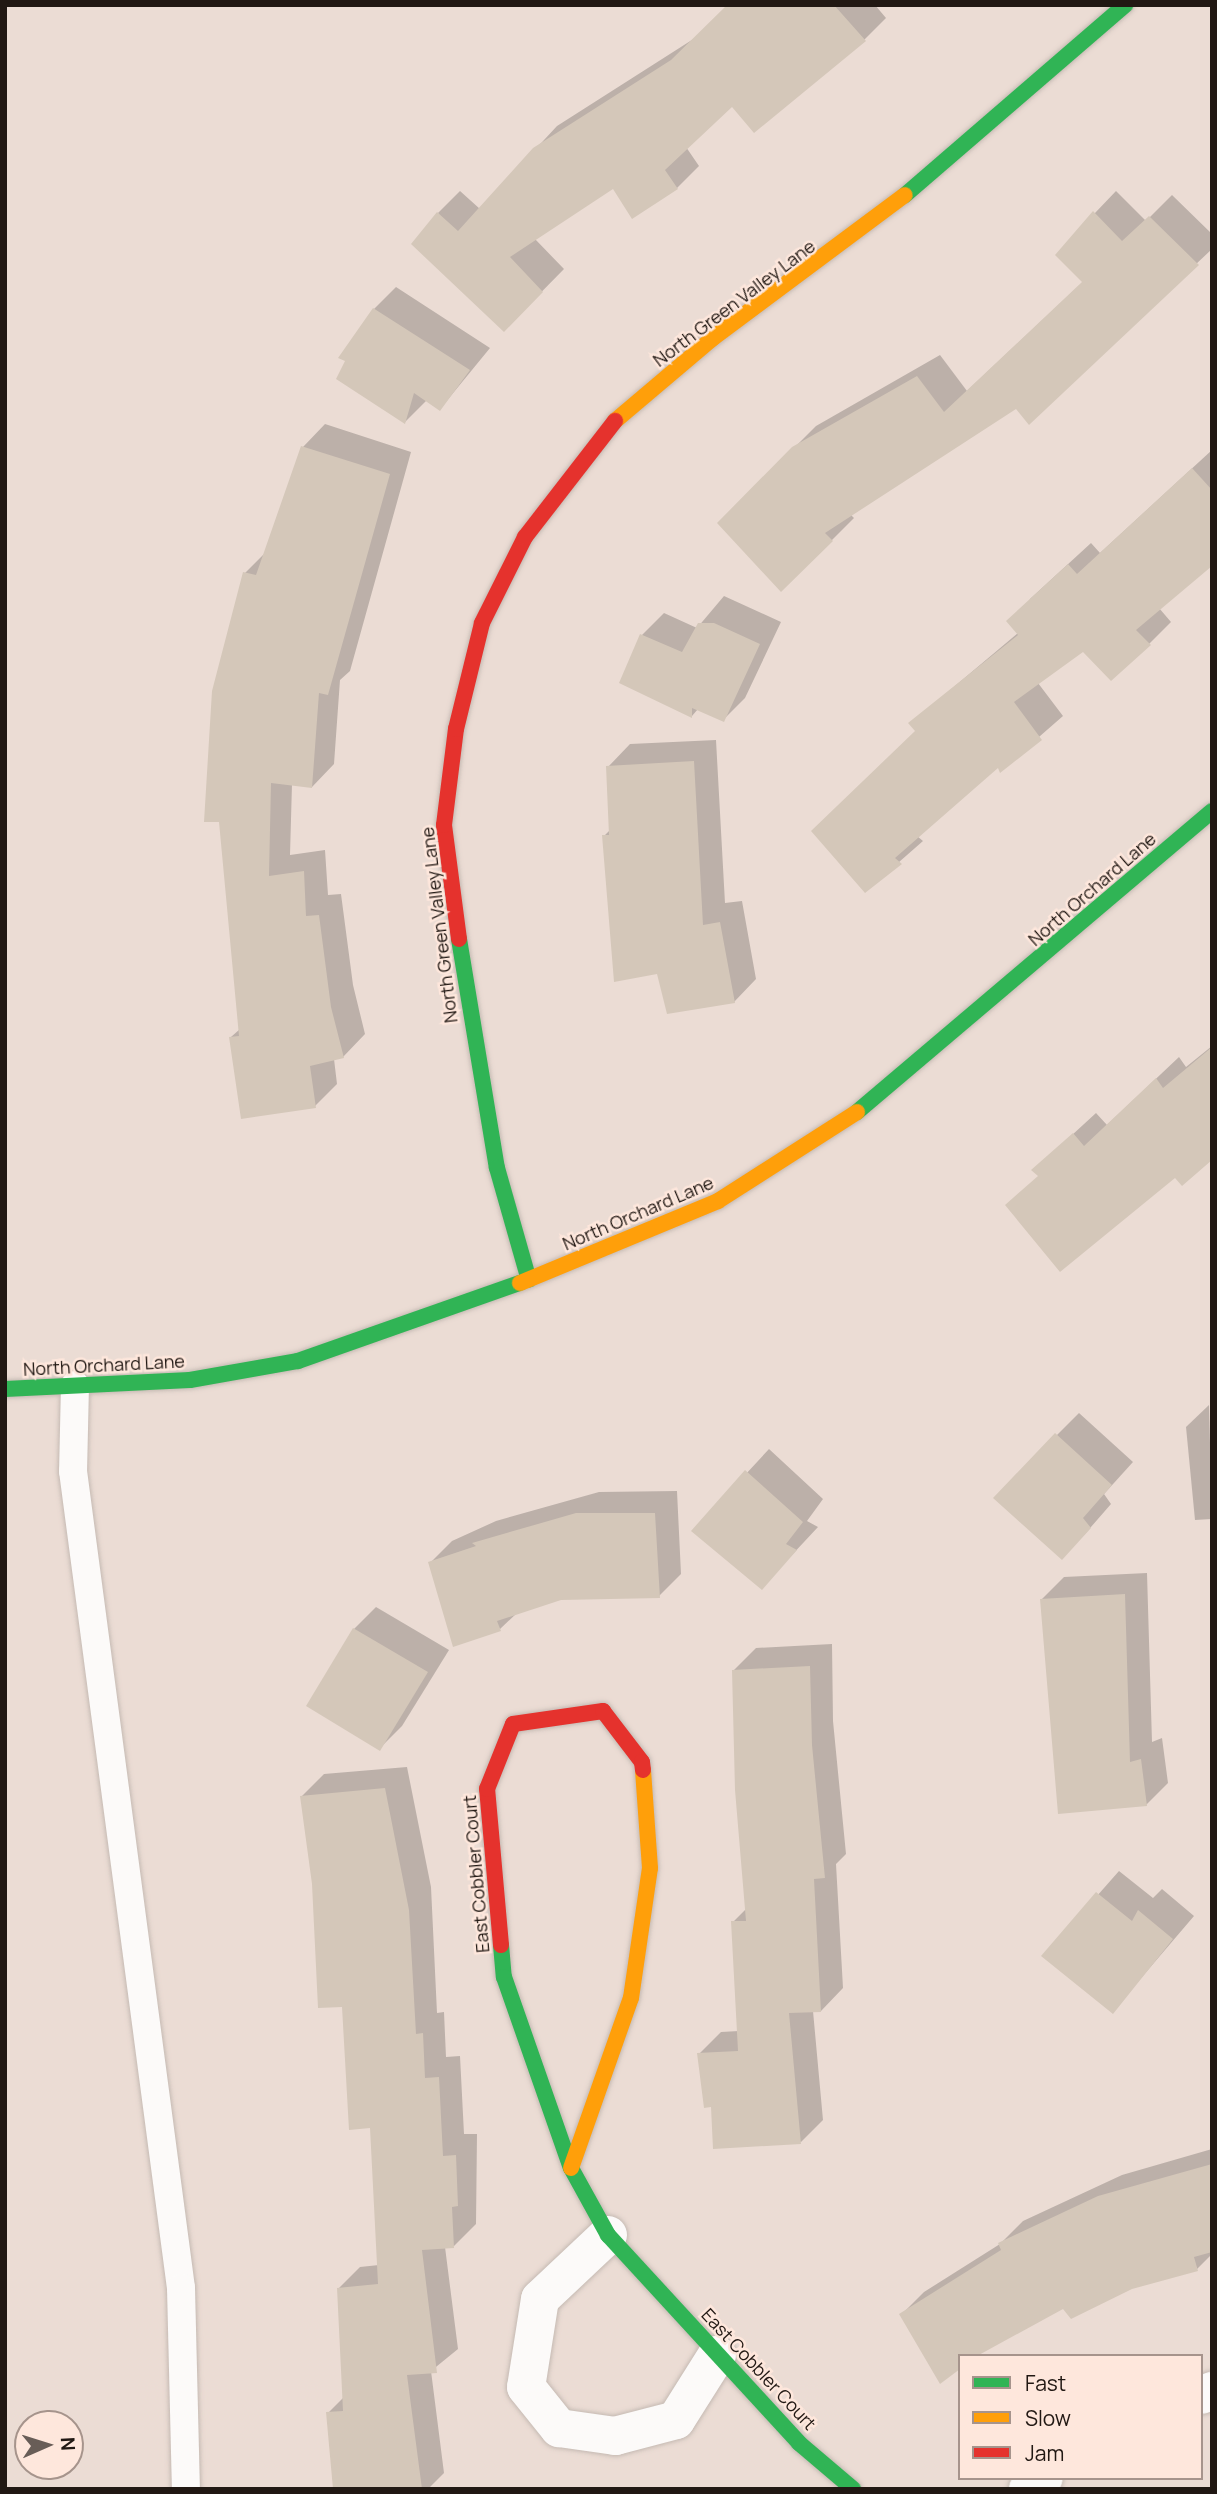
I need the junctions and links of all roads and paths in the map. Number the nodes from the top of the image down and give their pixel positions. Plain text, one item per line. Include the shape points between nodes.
1 (1125, 5) edge
2 (1212, 811) edge
3 (529, 1280) junction
4 (75, 1385) junction
5 (5, 1389) edge
6 (571, 2168) junction
7 (608, 2235) junction
8 (717, 2355) junction
9 (186, 2489) edge
10 (853, 2489) edge

1 - 3 street, North Green Valley Lane via 869,226 713,338 604,430 526,537 482,622 456,729 444,825 497,1168
2 - 3 street, North Orchard Lane via 943,1044 845,1122 718,1201
3 - 4 street, North Orchard Lane via 298,1361 190,1380
4 - 5 street, North Orchard Lane
4 - 9 lane via 73,1471 181,2288
6 - 6 street, East Cobbler Court via 504,1977 486,1789 513,1724 603,1711 642,1762 650,1868 631,1998
6 - 7 street, East Cobbler Court
7 - 8 street, East Cobbler Court
7 - 8 street via 540,2299 526,2387 559,2428 615,2436 676,2420
8 - 10 street, East Cobbler Court via 799,2443

